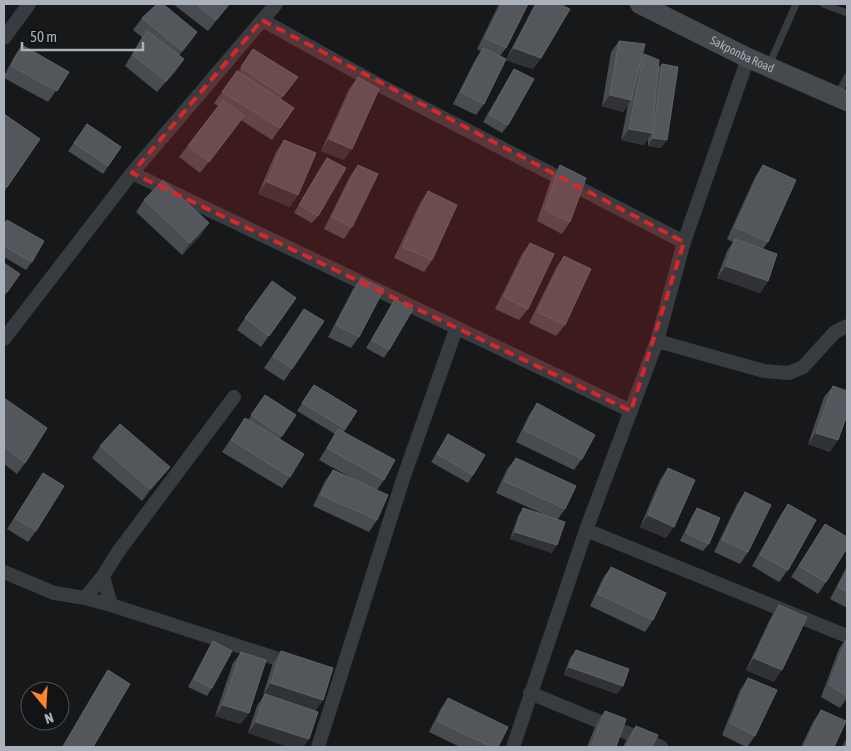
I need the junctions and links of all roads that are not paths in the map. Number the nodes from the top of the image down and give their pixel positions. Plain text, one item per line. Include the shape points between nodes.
1 (29, 4) edge
2 (276, 4) edge
3 (640, 4) edge
4 (796, 4) edge
5 (823, 4) edge
6 (847, 13) edge
7 (262, 20) junction
8 (4, 38) edge
9 (748, 58) junction
10 (768, 66) junction
11 (847, 77) edge
12 (842, 99) edge
13 (132, 173) junction
14 (684, 242) junction
15 (847, 326) edge
16 (456, 329) junction
17 (4, 339) edge
18 (657, 341) junction
19 (234, 397) dead end
20 (631, 411) junction
21 (586, 530) junction
22 (4, 572) edge
23 (103, 576) junction
24 (85, 598) junction
25 (111, 605) junction
26 (847, 636) edge
27 (303, 666) edge
28 (530, 693) junction
29 (318, 747) edge
30 (513, 747) edge
31 (661, 747) edge

1 - 8 street
2 - 7 street
3 - 9 main road, Sakponba Road
4 - 10 lane
5 - 6 lane
7 - 13 street
7 - 14 street via 383,87
9 - 10 main road, Sakponba Road
9 - 14 street
10 - 12 main road, Sakponba Road
11 - 12 lane
13 - 16 street
13 - 17 street
14 - 18 street
15 - 18 street via 835,332 803,367 789,373 764,371
16 - 20 street
16 - 29 street via 335,677
18 - 20 street
19 - 23 street
20 - 21 street
21 - 26 street
21 - 28 street
22 - 24 street via 54,593
23 - 24 street
23 - 25 street
24 - 25 street
25 - 27 street
28 - 30 street
28 - 31 street

